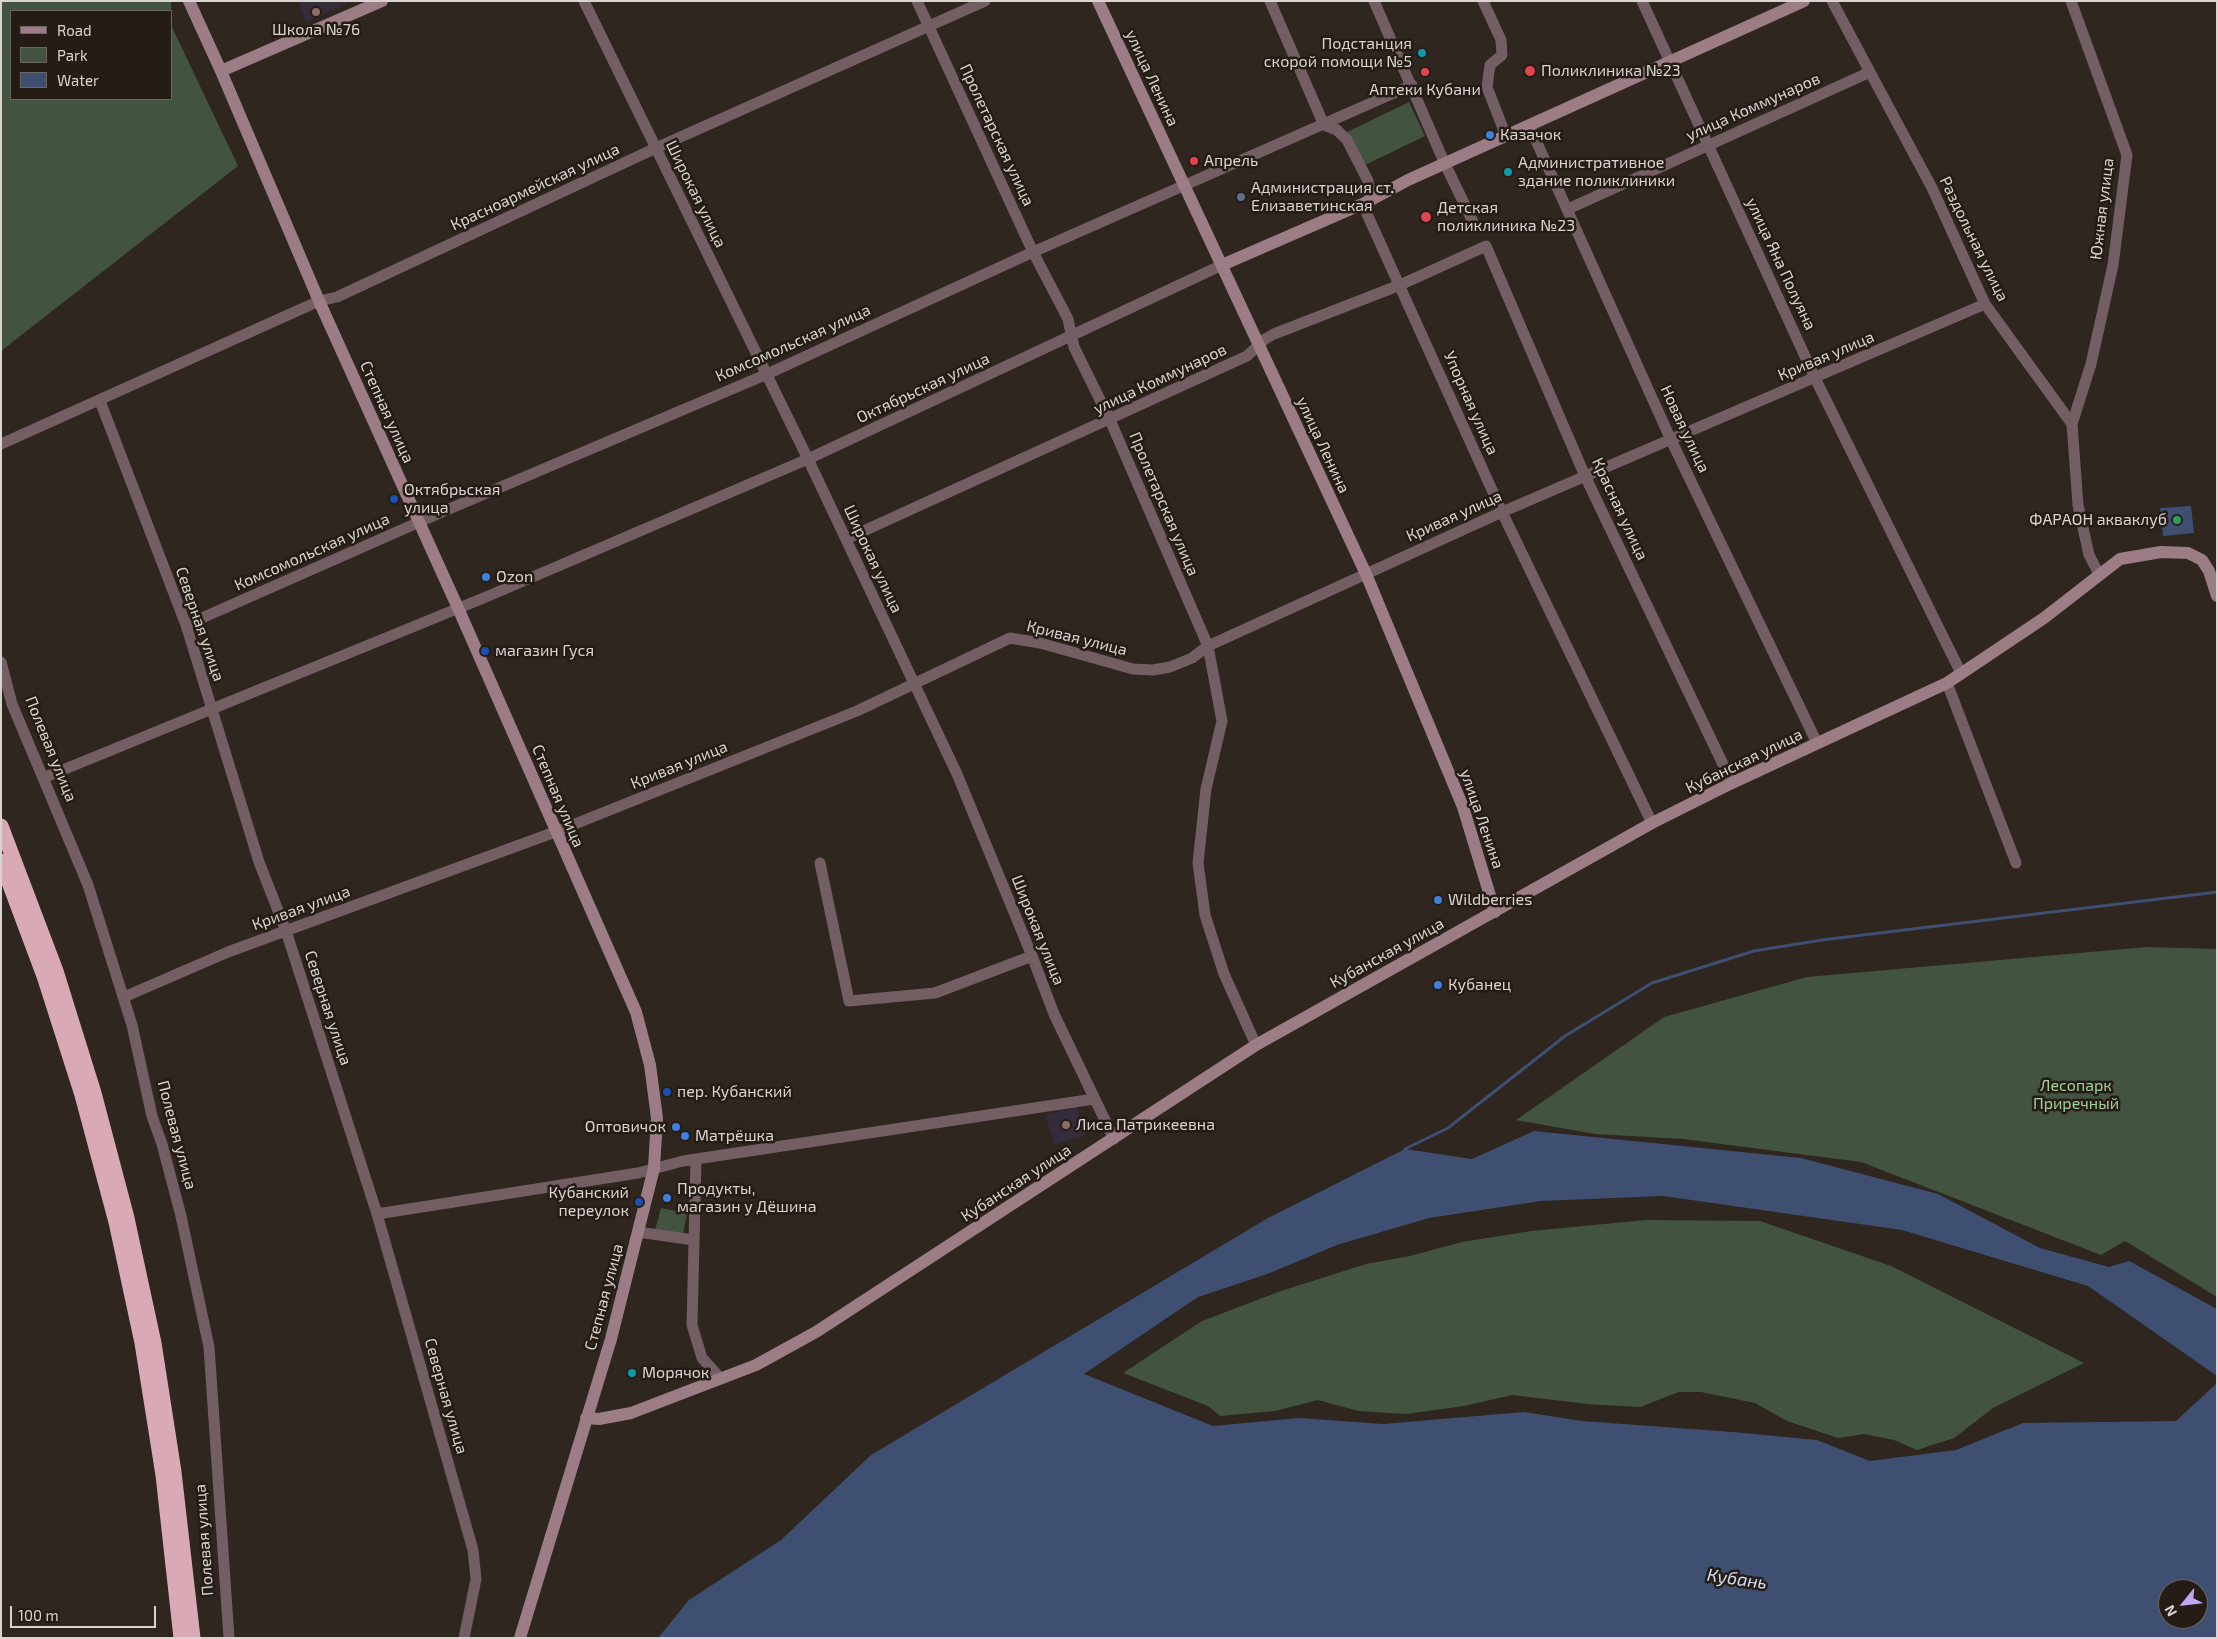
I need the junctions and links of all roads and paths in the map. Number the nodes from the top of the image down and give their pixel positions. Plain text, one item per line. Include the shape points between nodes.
1 (189, 1) edge
2 (382, 1) edge
3 (584, 1) edge
4 (917, 1) edge
5 (985, 1) edge
6 (1098, 1) edge
7 (1270, 1) edge
8 (1374, 1) edge
9 (1483, 1) edge
10 (1642, 1) edge
11 (1804, 1) edge
12 (1832, 1) edge
13 (2071, 1) edge
14 (929, 26) junction
15 (1669, 61) junction
16 (221, 71) junction
17 (1870, 72) junction
18 (1412, 85) junction
19 (1324, 125) junction
20 (1529, 126) junction
21 (1506, 136) junction
22 (1708, 144) junction
23 (656, 148) junction
24 (1445, 164) junction
25 (1185, 186) junction
26 (1367, 202) junction
27 (1568, 209) junction
28 (1474, 224) dead end
29 (1486, 246) joint
30 (1033, 252) junction
31 (1222, 266) junction
32 (1400, 285) junction
33 (319, 301) junction
34 (1985, 304) junction
35 (1072, 336) junction
36 (1259, 346) junction
37 (765, 375) junction
38 (1815, 378) junction
39 (100, 400) junction
40 (1110, 420) junction
41 (2072, 424) junction
42 (1671, 440) junction
43 (1, 444) edge
44 (808, 459) junction
45 (1585, 476) junction
46 (1502, 512) junction
47 (418, 523) junction
48 (846, 539) junction
49 (1366, 574) junction
50 (2099, 574) junction
51 (2217, 596) edge
52 (458, 608) junction
53 (186, 625) junction
54 (1208, 646) junction
55 (1, 662) edge
56 (1961, 673) junction
57 (913, 684) junction
58 (1947, 684) junction
59 (212, 710) junction
60 (1817, 743) junction
61 (43, 778) junction
62 (1732, 783) junction
63 (1652, 823) junction
64 (1, 826) edge
65 (555, 832) junction
66 (1, 860) edge
67 (820, 863) dead end
68 (2016, 863) dead end
69 (1495, 912) junction
70 (286, 931) junction
71 (1032, 956) junction
72 (124, 997) junction
73 (1256, 1044) junction
74 (1094, 1099) junction
75 (1114, 1139) junction
76 (696, 1160) junction
77 (654, 1168) junction
78 (378, 1214) junction
79 (638, 1232) junction
80 (694, 1240) junction
81 (721, 1379) junction
82 (586, 1418) junction
83 (181, 1638) edge
84 (193, 1638) edge
85 (229, 1638) edge
86 (464, 1638) edge
87 (520, 1638) edge

1 - 16 street, Степная улица
2 - 16 street
3 - 23 street, Широкая улица
4 - 14 street, Пролетарская улица
5 - 14 street, Красноармейская улица
6 - 25 street, улица Ленина
7 - 19 street
8 - 18 street
9 - 21 street via 1502,40 1502,55 1490,65 1487,87
10 - 15 street, улица Яна Полуяна
11 - 15 street, Октябрьская улица
12 - 17 street, Раздольная улица
13 - 41 street, Южная улица via 2127,156 2113,265 2091,364
14 - 23 street, Красноармейская улица
14 - 30 street, Пролетарская улица
15 - 20 street, Октябрьская улица
15 - 22 street, улица Яна Полуяна
16 - 33 street, Степная улица
17 - 22 street, улица Коммунаров
17 - 34 street, Раздольная улица via 1932,188
18 - 19 street, Комсомольская улица
18 - 24 street
19 - 25 street, Комсомольская улица
19 - 26 street, Упорная улица via 1337,130 1347,140 1368,181
20 - 21 street, Октябрьская улица
20 - 27 street, Новая улица
21 - 24 street, Октябрьская улица
22 - 27 street, улица Коммунаров
22 - 38 street, улица Яна Полуяна
23 - 33 street, Красноармейская улица via 337,297
23 - 37 street, Широкая улица
24 - 26 street, Октябрьская улица
24 - 28 street
25 - 30 street, Комсомольская улица
25 - 31 street, улица Ленина
26 - 31 street, Октябрьская улица
26 - 32 street, Упорная улица via 1367,214
27 - 42 street, Новая улица
29 - 32 street, улица Коммунаров
29 - 45 street, Красная улица
30 - 35 street, Пролетарская улица via 1068,320
30 - 37 street, Комсомольская улица
31 - 35 street, Октябрьская улица
31 - 36 street, улица Ленина
32 - 36 street, улица Коммунаров via 1274,334
32 - 46 street, Упорная улица
33 - 39 street, Красноармейская улица
33 - 47 street, Степная улица
34 - 38 street, Кривая улица
34 - 41 street, Раздольная улица
35 - 40 street, Пролетарская улица via 1074,348
35 - 44 street, Октябрьская улица
36 - 40 street, улица Коммунаров via 1247,356
36 - 49 street, улица Ленина
37 - 44 street, Широкая улица
37 - 47 street, Комсомольская улица
38 - 42 street, Кривая улица
38 - 56 street, улица Яна Полуяна
39 - 43 street, Красноармейская улица
39 - 53 street, Северная улица
40 - 48 street, улица Коммунаров
40 - 54 street, Пролетарская улица
41 - 50 street via 2078,505 2089,555
42 - 45 street, Кривая улица
42 - 60 street, Новая улица
44 - 48 street, Широкая улица
44 - 52 street, Октябрьская улица
45 - 46 street, Кривая улица
45 - 62 street, Красная улица
46 - 49 street, Кривая улица
46 - 63 street, Упорная улица
47 - 52 street, Степная улица
47 - 53 street, Комсомольская улица
48 - 57 street, Широкая улица
49 - 54 street, Кривая улица
49 - 69 street, улица Ленина via 1463,807
50 - 51 street, Кубанская улица via 2120,559 2161,552 2188,553 2202,560
50 - 56 street, Кубанская улица via 2044,618
52 - 59 street, Октябрьская улица
52 - 65 street, Степная улица
53 - 59 street, Северная улица
54 - 57 street, Кривая улица via 1192,658 1153,670 1010,638
54 - 73 street, Пролетарская улица via 1222,721 1206,789 1198,862 1205,915 1224,974
55 - 61 street, Полевая улица via 12,704
56 - 58 street, Кубанская улица
57 - 65 street, Кривая улица via 857,710
57 - 71 street, Широкая улица via 957,774
58 - 60 street, Кубанская улица
58 - 68 street
59 - 61 street, Октябрьская улица
59 - 70 street, Северная улица via 259,862
60 - 62 street, Кубанская улица
61 - 72 street, Полевая улица via 88,885
62 - 63 street, Кубанская улица
63 - 69 street, Кубанская улица
64 - 84 highway, Полевая улица via 56,971 94,1093 127,1218 154,1343 174,1472
65 - 70 street, Кривая улица
65 - 77 street, Степная улица via 636,1012 650,1065 656,1110
66 - 83 highway, Полевая улица via 44,976 79,1086 116,1222 142,1343
67 - 71 street via 849,1000 935,994
69 - 73 street, Кубанская улица
70 - 72 street, Кривая улица
70 - 78 street, Северная улица
71 - 74 street, Широкая улица via 1054,1014
72 - 85 street, Полевая улица via 180,1216 209,1347
73 - 75 street, Кубанская улица
74 - 75 street, Широкая улица
74 - 76 street
75 - 81 street, Кубанская улица via 816,1332
76 - 77 street
76 - 80 street
77 - 78 street
77 - 79 street, Степная улица
78 - 86 street, Северная улица via 473,1550 476,1578
79 - 80 street
79 - 82 street, Степная улица via 611,1339
80 - 81 street via 692,1325 702,1358
81 - 82 street, Кубанская улица via 630,1414
82 - 87 street, Степная улица

